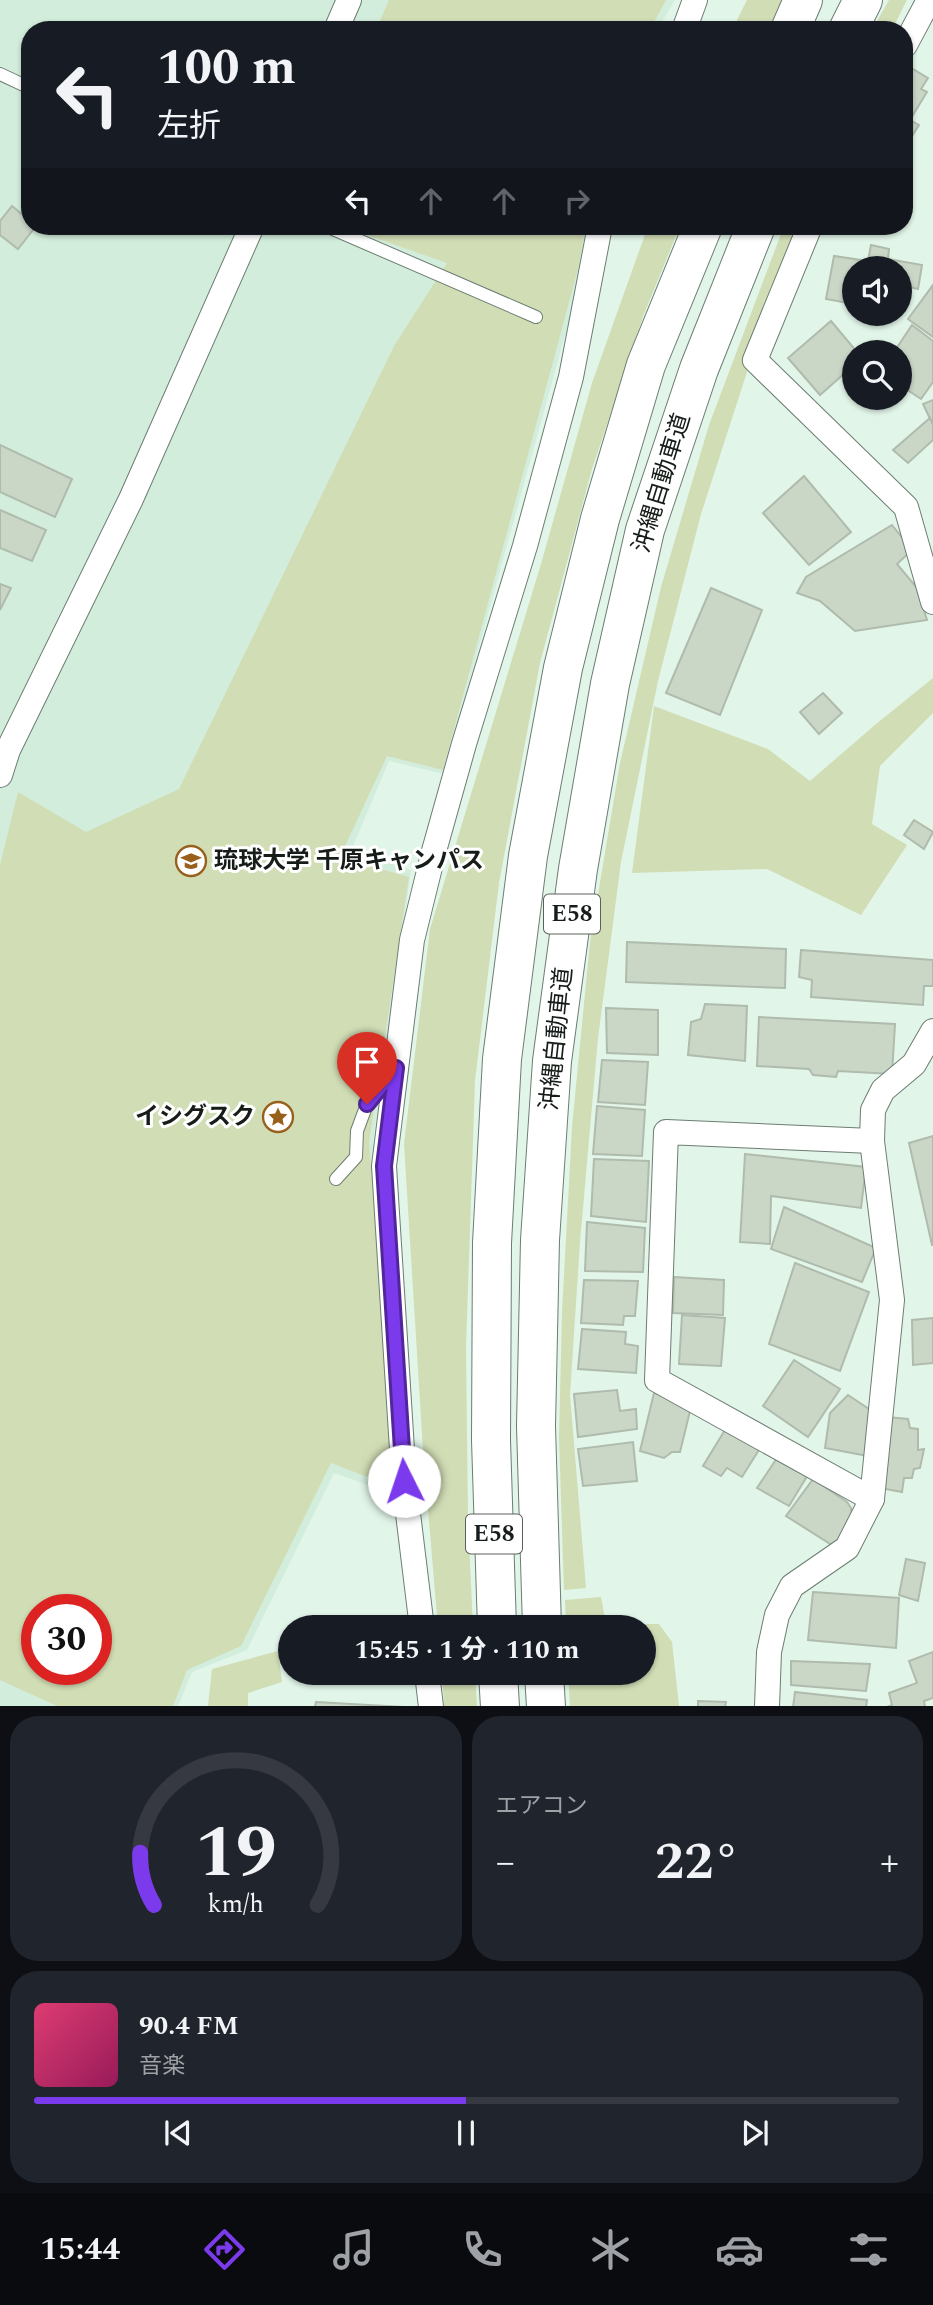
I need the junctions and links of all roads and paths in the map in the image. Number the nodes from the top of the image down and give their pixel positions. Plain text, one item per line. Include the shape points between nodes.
1 (349, 0) edge
2 (695, 0) edge
3 (803, 0) edge
4 (863, 0) edge
5 (929, 0) edge
6 (340, 21) edge
7 (687, 21) edge
8 (794, 21) edge
9 (852, 21) edge
10 (913, 30) edge
11 (0, 74) edge
12 (21, 84) edge
13 (248, 235) edge
14 (347, 235) edge
15 (598, 235) edge
16 (699, 235) edge
17 (752, 235) edge
18 (806, 235) edge
19 (536, 317) dead end
20 (933, 602) edge
21 (4, 748) edge
22 (0, 775) edge
23 (933, 1031) edge
24 (396, 1068) junction
25 (872, 1141) junction
26 (336, 1179) dead end
27 (872, 1499) junction
28 (420, 1615) edge
29 (496, 1615) edge
30 (542, 1615) edge
31 (429, 1685) edge
32 (499, 1685) edge
33 (545, 1685) edge
34 (432, 1706) edge
35 (500, 1706) edge
36 (546, 1706) edge
37 (767, 1706) edge

1 - 6 street
2 - 7 street
3 - 8 highway
4 - 9 highway
5 - 10 street
11 - 12 lane
13 - 21 street via 131,499
14 - 19 lane
15 - 24 street via 571,377 414,933
16 - 29 highway, 沖縄自動車道 / E58 via 646,365 600,519 564,668 528,856 502,1059 492,1243
17 - 30 highway, 沖縄自動車道 / E58 via 699,369 645,530 610,684 578,869 552,1060 540,1240 536,1426
18 - 20 street via 755,360 906,507
21 - 22 street
23 - 25 street via 914,1064 883,1090 873,1110
24 - 26 lane via 367,1104 357,1131 356,1157
24 - 28 street via 384,1166 404,1481
25 - 27 street via 892,1300
25 - 27 street via 666,1132 657,1380
27 - 37 street via 847,1548 792,1586 777,1615 769,1652
31 - 34 street
32 - 35 highway
33 - 36 highway

